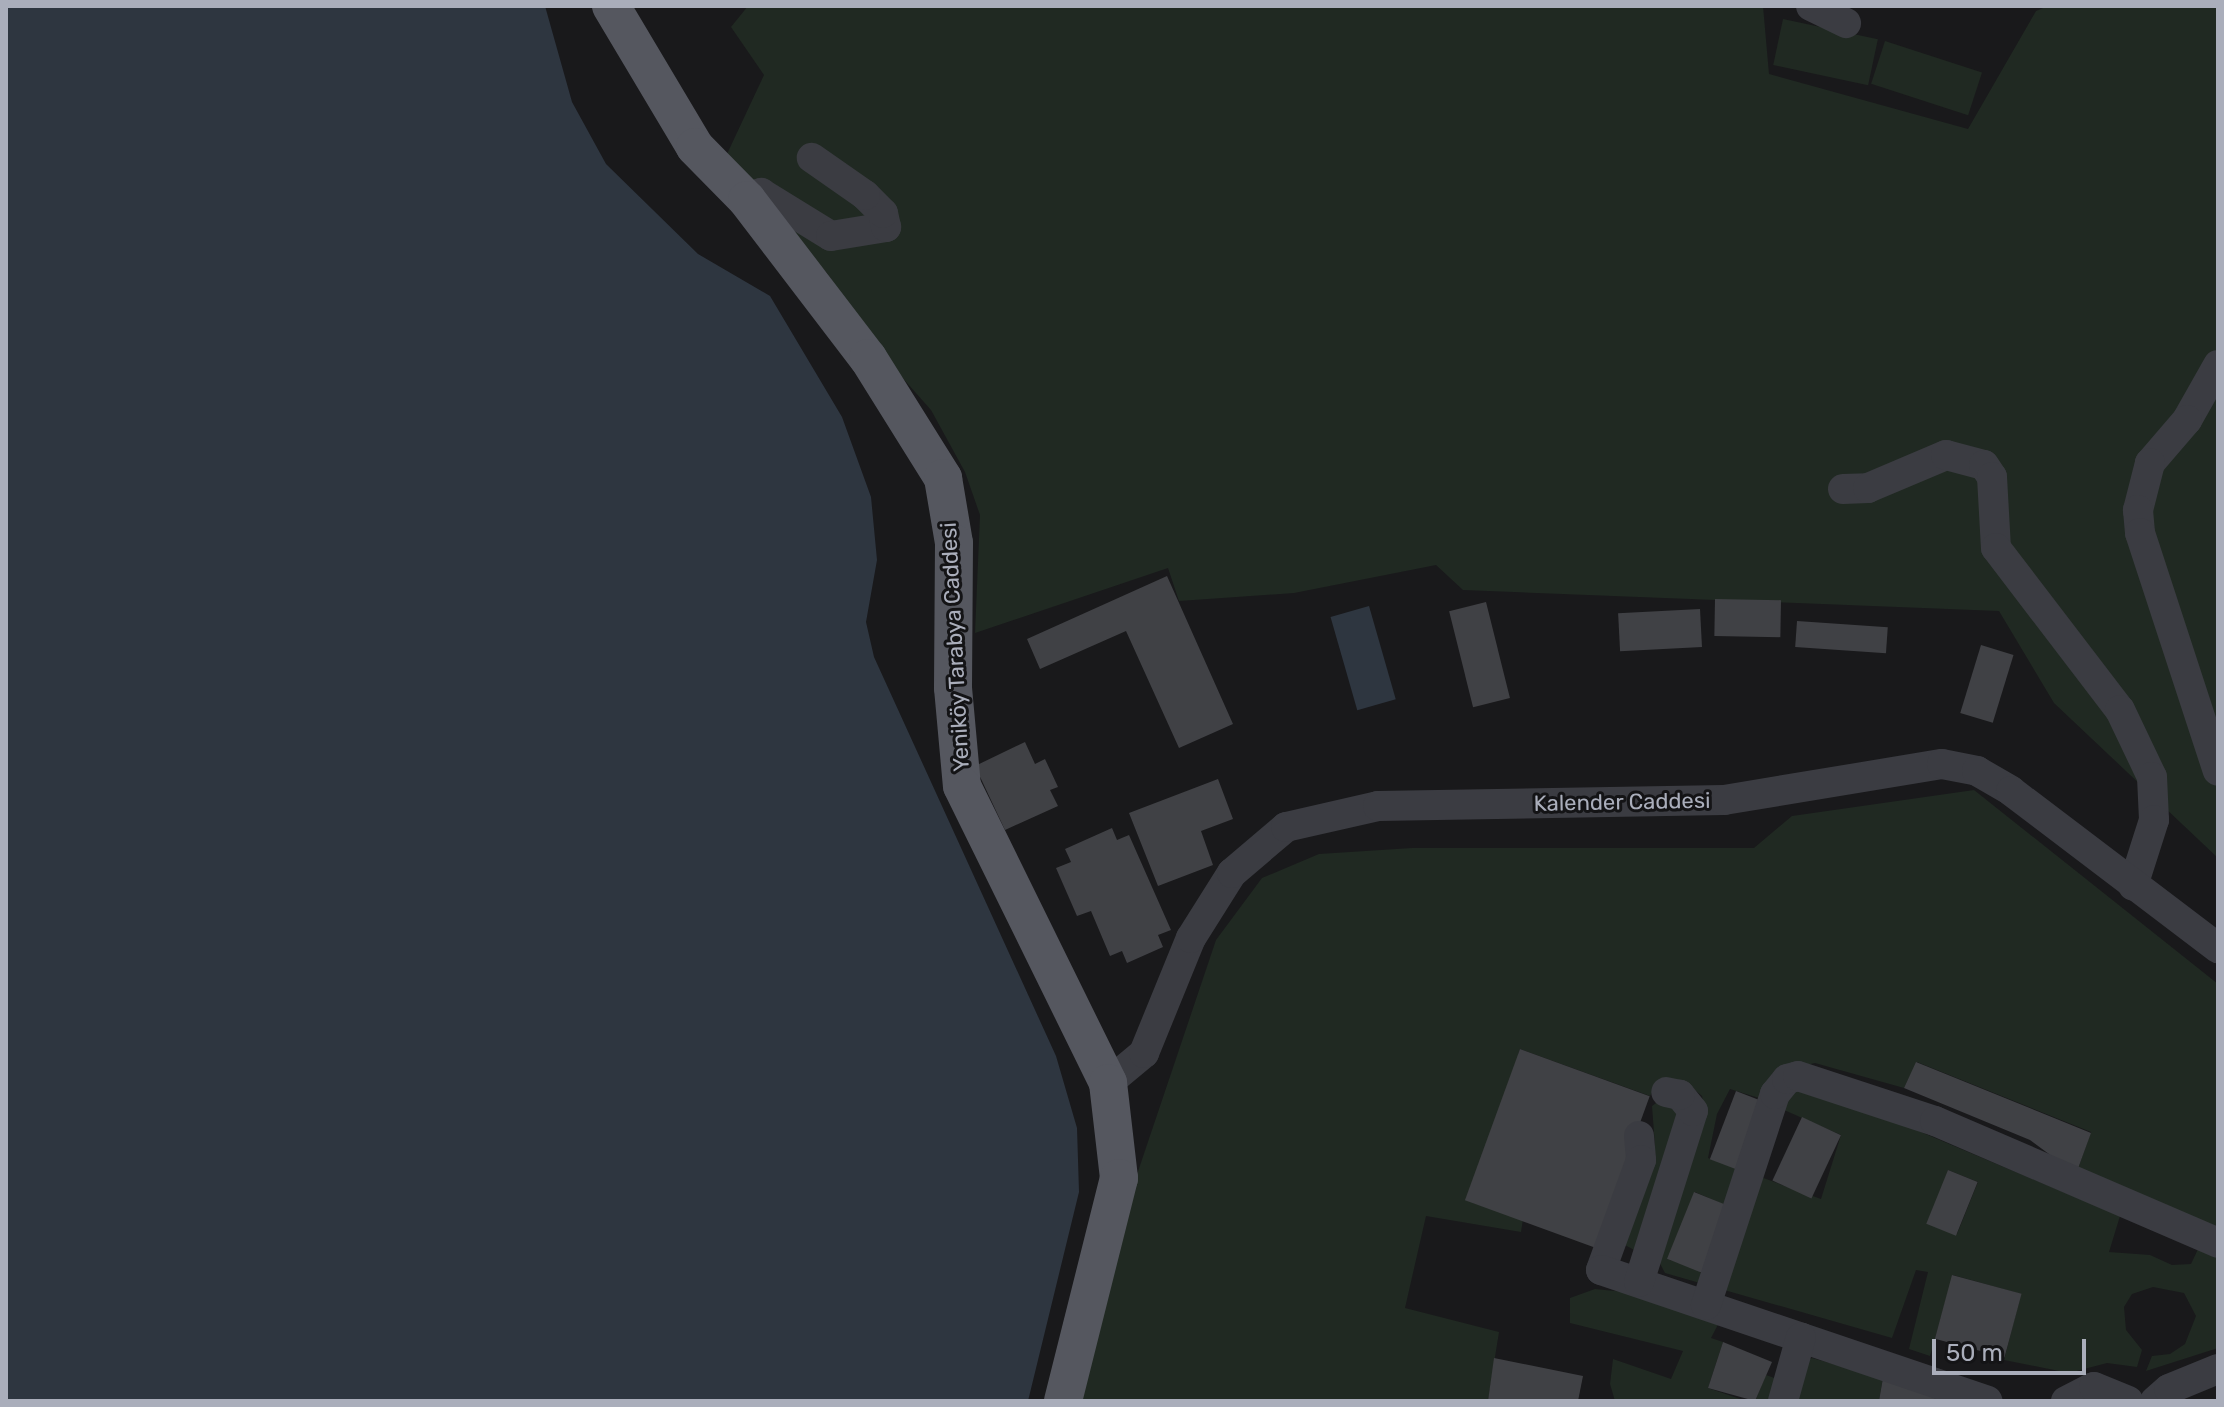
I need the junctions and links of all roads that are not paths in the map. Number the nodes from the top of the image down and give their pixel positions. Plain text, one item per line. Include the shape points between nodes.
1 (611, 6) edge
2 (1811, 6) edge
3 (1846, 23) dead end
4 (812, 158) dead end
5 (747, 200) junction
6 (2218, 365) edge
7 (1843, 489) dead end
8 (2218, 771) edge
9 (2133, 886) junction
10 (2218, 948) edge
11 (1108, 1083) junction
12 (1666, 1092) dead end
13 (1639, 1136) dead end
14 (2218, 1243) edge
15 (1639, 1282) junction
16 (1706, 1305) junction
17 (1801, 1337) junction
18 (2218, 1369) edge
19 (2162, 1395) edge
20 (2124, 1397) edge
21 (1063, 1401) edge
22 (1783, 1401) edge
23 (1987, 1401) edge
24 (2066, 1401) edge

1 - 5 main road, Yeniköy Tarabya Caddesi via 695,147
2 - 3 street
4 - 5 street via 865,195 883,213 886,227 831,236 761,193
5 - 11 main road, Yeniköy Tarabya Caddesi via 868,358 943,478 954,543 953,688 962,786
6 - 8 street via 2187,420 2150,463 2138,510 2140,533
7 - 9 street via 1868,488 1946,455 1984,465 1992,477 1996,548 2120,710 2152,777 2154,820
9 - 10 street, Kalender Caddesi
9 - 11 street, Kalender Caddesi via 2011,791 1977,771 1942,764 1724,800 1347,809 1286,827 1232,873 1191,938 1144,1053
11 - 21 main road, Yeniköy Tarabya Caddesi via 1119,1178
12 - 15 street via 1680,1095 1693,1111
13 - 15 street via 1641,1160 1601,1270
14 - 16 street via 1935,1121 1798,1076 1787,1079 1775,1094
15 - 16 street
16 - 17 street
17 - 22 street
17 - 23 street
18 - 19 street
19 - 20 street
20 - 24 street via 2094,1387

